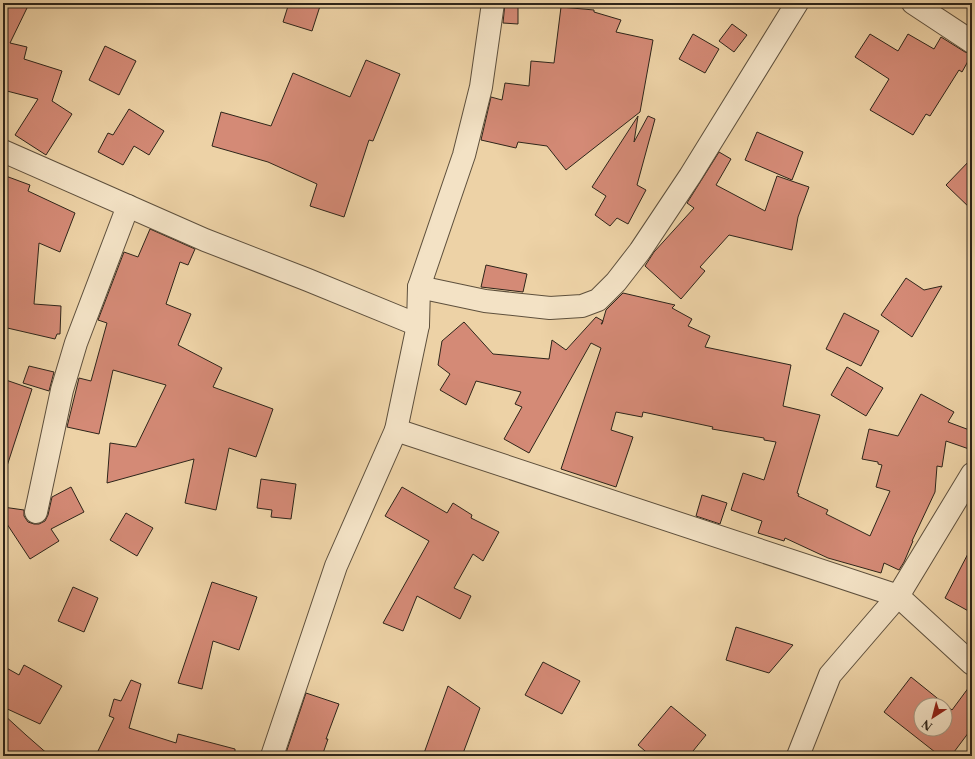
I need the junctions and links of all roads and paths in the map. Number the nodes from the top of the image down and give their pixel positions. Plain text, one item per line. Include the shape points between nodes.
1 (493, 3) edge
2 (797, 3) edge
3 (912, 3) edge
4 (972, 42) edge
5 (3, 151) edge
6 (128, 206) junction
7 (419, 287) junction
8 (418, 325) junction
9 (396, 430) junction
10 (972, 474) edge
11 (36, 512) dead end
12 (898, 596) junction
13 (972, 664) edge
14 (272, 756) edge
15 (798, 756) edge

1 - 7 street via 481,87 464,155
2 - 7 street via 640,251 598,300 582,306 550,308 485,301
3 - 4 street
5 - 6 street
6 - 8 street via 205,240
6 - 11 street via 78,336 62,390
7 - 8 street
8 - 9 street
9 - 12 street
9 - 14 street via 336,566
10 - 12 street
12 - 13 street
12 - 15 street via 830,675

